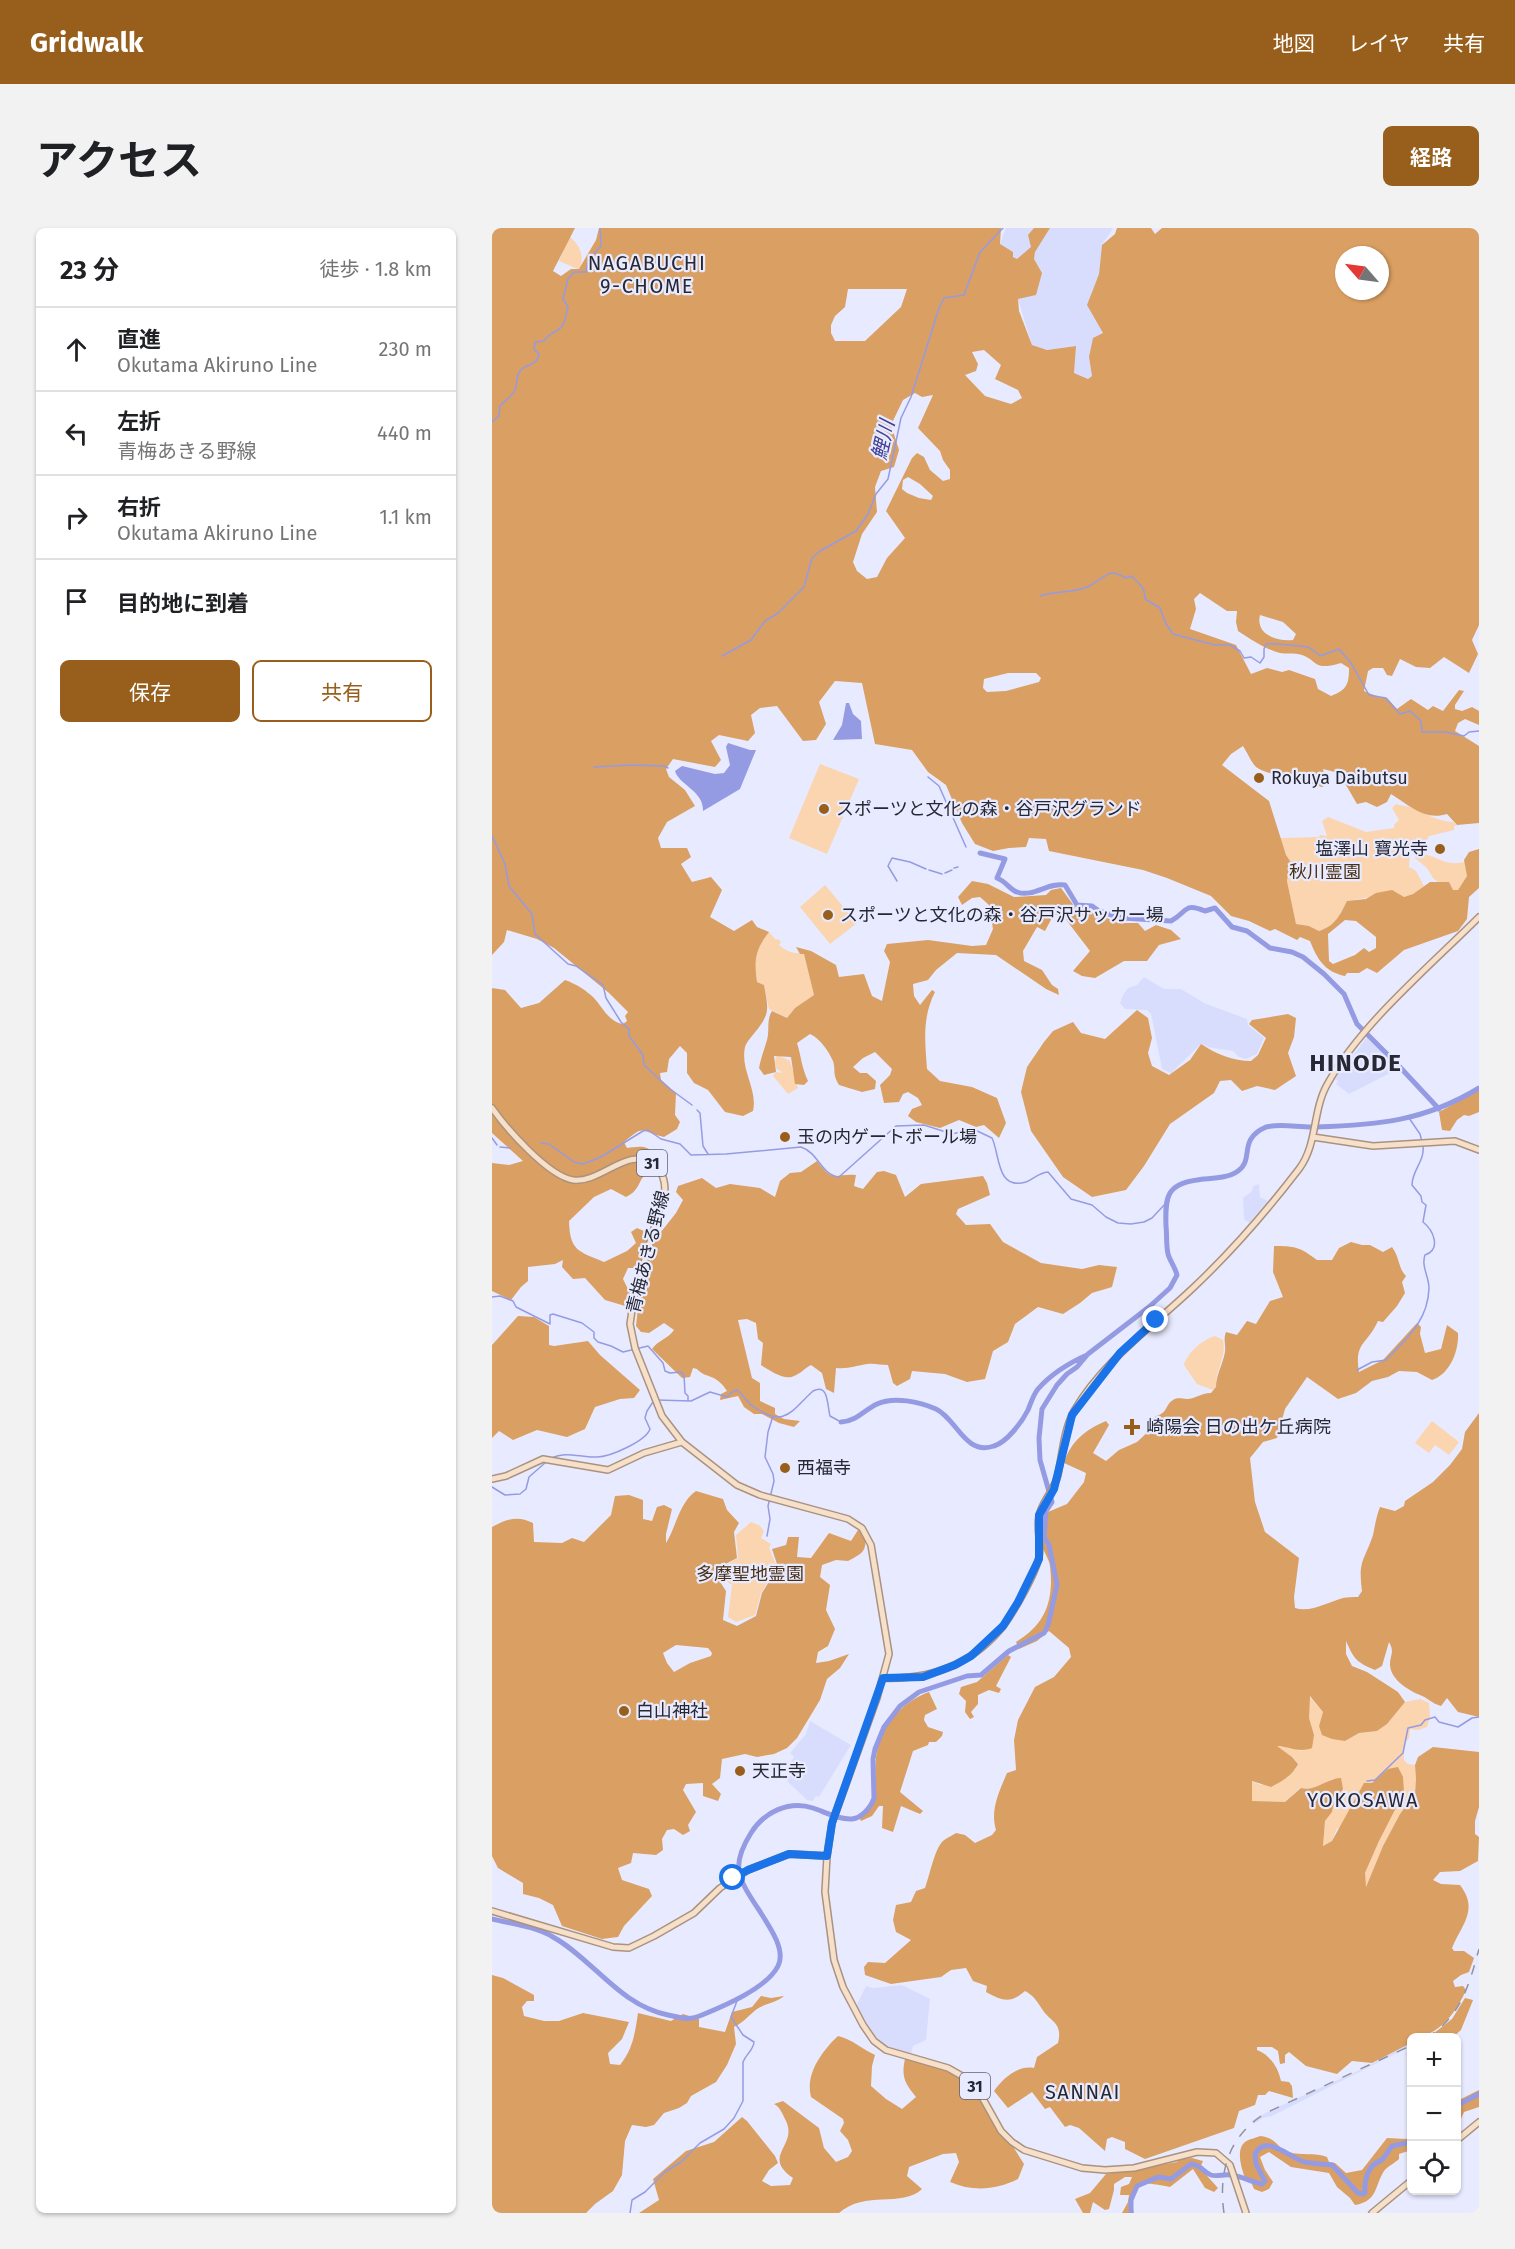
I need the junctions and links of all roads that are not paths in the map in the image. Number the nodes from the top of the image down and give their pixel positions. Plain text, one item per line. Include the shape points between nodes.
1 (1479, 917) edge
2 (492, 1107) edge
3 (1313, 1136) junction
4 (1479, 1150) edge
5 (682, 1442) junction
6 (492, 1479) edge
7 (883, 1678) junction
8 (827, 1856) junction
9 (492, 1911) edge
10 (1479, 2122) edge
11 (1461, 2137) edge
12 (1407, 2184) edge
13 (1246, 2213) edge
14 (1372, 2213) edge

1 - 3 main road via 1366,1031 1329,1080 1319,1101
2 - 5 main road, 青梅あきる野線 / 31 via 516,1138 567,1178 587,1179 638,1159 660,1170 665,1191 630,1324 635,1350 658,1406
3 - 4 main road via 1373,1146 1455,1141
3 - 7 main road via 1301,1167 1228,1251 1120,1353 1079,1404 1070,1420 1052,1492 1038,1521 1039,1559 1003,1626 971,1656 955,1665 923,1677
5 - 6 main road via 644,1453 608,1470 543,1459
5 - 7 main road, 青梅あきる野線 / 31 via 727,1480 746,1490 846,1518 860,1526 873,1552 889,1652
7 - 8 main road, 青梅あきる野線 / 31 via 832,1823
8 - 9 main road via 789,1854 744,1872 694,1913 629,1948 613,1947
8 - 13 main road, 青梅あきる野線 / 31 via 825,1892 837,1969 863,2025 879,2045 964,2077 977,2088 1007,2138 1029,2152 1082,2168 1105,2170 1134,2168 1206,2151 1216,2153 1224,2158 1234,2176
10 - 11 main road
12 - 14 main road

